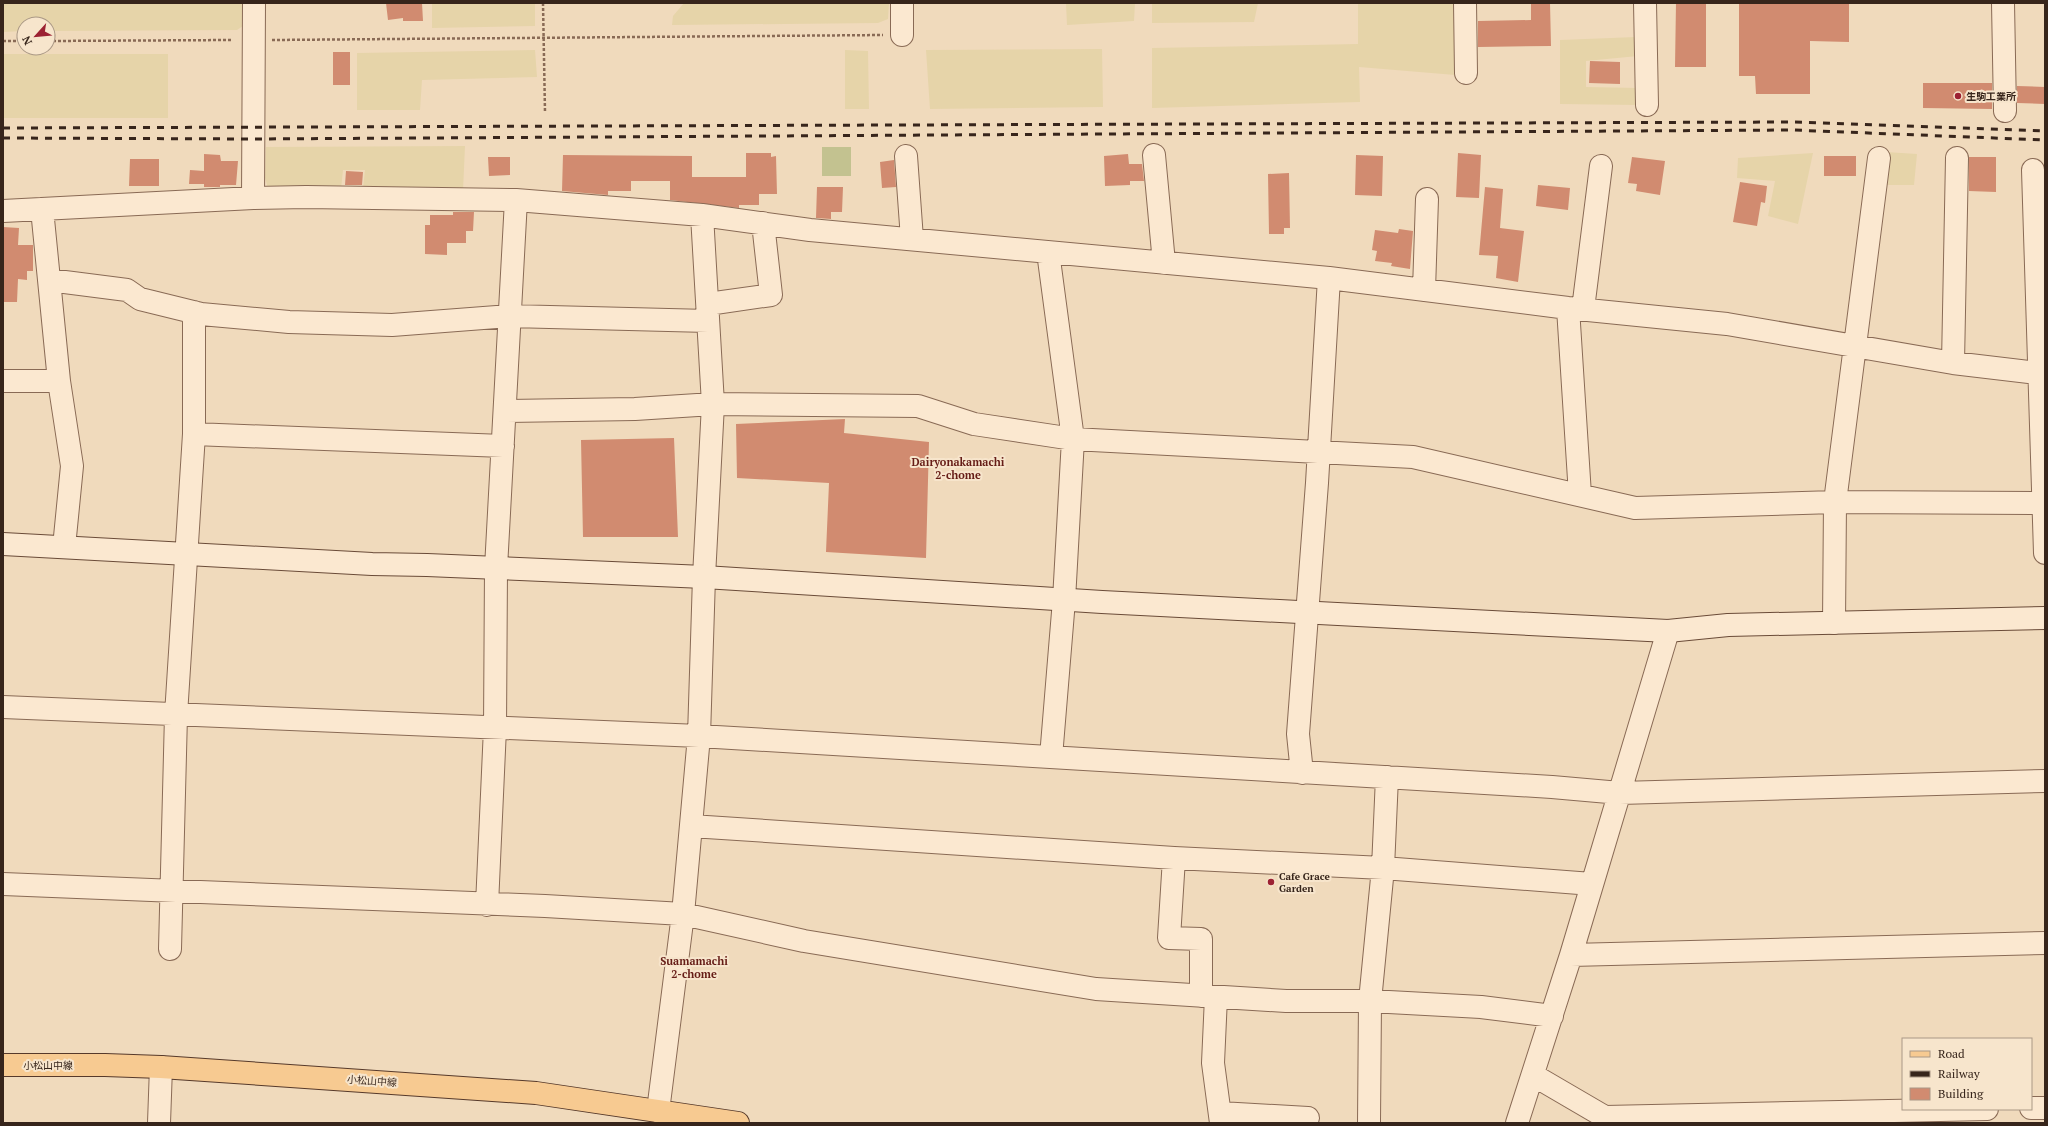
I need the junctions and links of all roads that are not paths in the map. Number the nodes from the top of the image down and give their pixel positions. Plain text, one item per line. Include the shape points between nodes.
1 (254, 3) edge
2 (902, 3) edge
3 (1465, 3) edge
4 (1645, 3) edge
5 (2004, 3) edge
6 (902, 34) road end
7 (1466, 73) dead end
8 (1647, 105) dead end
9 (2005, 111) dead end
10 (1154, 155) dead end
11 (906, 156) dead end
12 (1879, 158) dead end
13 (1957, 158) dead end
14 (1601, 166) dead end
15 (2033, 170) dead end
16 (253, 198) junction
17 (516, 200) junction
18 (1427, 200) dead end
19 (42, 209) junction
20 (3, 211) edge
21 (702, 215) junction
22 (762, 223) junction
23 (912, 239) junction
24 (1048, 252) junction
25 (1164, 263) junction
26 (1329, 278) junction
27 (49, 280) junction
28 (1424, 290) junction
29 (1576, 308) junction
30 (194, 312) junction
31 (708, 312) junction
32 (510, 316) junction
33 (1854, 347) junction
34 (1953, 363) junction
35 (2042, 374) edge
36 (3, 381) edge
37 (59, 382) junction
38 (713, 404) junction
39 (504, 411) junction
40 (194, 434) junction
41 (1073, 439) junction
42 (503, 446) junction
43 (1318, 453) junction
44 (1580, 495) junction
45 (1835, 502) junction
46 (2044, 503) edge
47 (3, 544) edge
48 (64, 548) junction
49 (2045, 553) edge
50 (186, 554) junction
51 (496, 568) junction
52 (704, 577) junction
53 (1064, 600) junction
54 (1307, 613) junction
55 (2045, 618) edge
56 (1834, 623) junction
57 (1668, 631) junction
58 (3, 707) edge
59 (176, 715) junction
60 (495, 728) junction
61 (699, 736) junction
62 (1051, 757) junction
63 (1302, 773) junction
64 (1387, 777) junction
65 (2045, 781) edge
66 (1620, 793) junction
67 (691, 826) junction
68 (1174, 858) junction
69 (1383, 868) junction
70 (3, 884) edge
71 (1592, 884) junction
72 (172, 891) junction
73 (487, 905) junction
74 (683, 914) junction
75 (2045, 943) edge
76 (170, 949) dead end
77 (1571, 955) junction
78 (1209, 996) junction
79 (1370, 1000) junction
80 (1552, 1016) junction
81 (3, 1065) edge
82 (161, 1067) junction
83 (1533, 1076) junction
84 (2032, 1108) edge
85 (2045, 1108) edge
86 (1939, 1110) edge
87 (658, 1111) junction
88 (1220, 1118) edge
89 (1308, 1118) dead end
90 (159, 1123) edge
91 (738, 1123) edge
92 (1369, 1123) edge
93 (1518, 1123) edge

1 - 16 street
2 - 6 street
3 - 7 street
4 - 8 street
5 - 9 street
10 - 25 street
11 - 23 street
12 - 33 street
13 - 34 street
14 - 29 street
15 - 35 street
16 - 17 street
16 - 19 street
17 - 21 street
17 - 32 street
18 - 28 street
19 - 20 street
19 - 27 street
21 - 22 street
21 - 31 street
22 - 23 street
22 - 31 street via 771,295
23 - 24 street
24 - 25 street
24 - 41 street
25 - 26 street
26 - 28 street
26 - 43 street
27 - 30 street via 127,290 140,299
27 - 37 street
28 - 29 street
29 - 33 street via 1726,324
29 - 44 street
30 - 32 street via 289,322 392,326
30 - 40 street
31 - 32 street
31 - 38 street
32 - 39 street
33 - 34 street
33 - 45 street
34 - 35 street
35 - 46 street
36 - 37 street
37 - 48 street via 72,466
38 - 39 street via 635,409
38 - 41 street via 918,406 974,424
38 - 52 street
39 - 42 street
40 - 42 street
40 - 50 street
41 - 43 street
41 - 53 street
42 - 51 street
43 - 44 street via 1413,458
43 - 54 street
44 - 45 street via 1635,508
45 - 46 street
45 - 56 street
46 - 49 street
47 - 48 street
48 - 50 street
50 - 51 street
50 - 59 street
51 - 52 street
51 - 60 street
52 - 53 street
52 - 61 street
53 - 54 street
53 - 62 street
54 - 57 street
54 - 63 street via 1298,734
55 - 56 street
56 - 57 street via 1728,625
57 - 66 street
58 - 59 street
59 - 60 street
59 - 72 street
60 - 61 street
60 - 73 street
61 - 62 street
61 - 67 street
62 - 63 street
63 - 64 street
64 - 66 street
64 - 69 street
65 - 66 street
66 - 71 street
67 - 68 street
67 - 74 street
68 - 69 street
68 - 78 street via 1169,938 1201,940
69 - 71 street
69 - 79 street
70 - 72 street
71 - 77 street
72 - 73 street
72 - 76 street
73 - 74 street
74 - 78 street via 804,941 1096,989
74 - 87 street
75 - 77 street
77 - 80 street
78 - 79 street via 1286,1001
78 - 88 street via 1213,1063
79 - 80 street via 1481,1007
79 - 92 street
80 - 83 street
81 - 82 main road, 小松山中線
82 - 87 main road, 小松山中線 via 536,1093
82 - 90 street
83 - 86 street via 1605,1117
83 - 93 street
84 - 85 street
87 - 91 main road, 小松山中線
88 - 89 street

